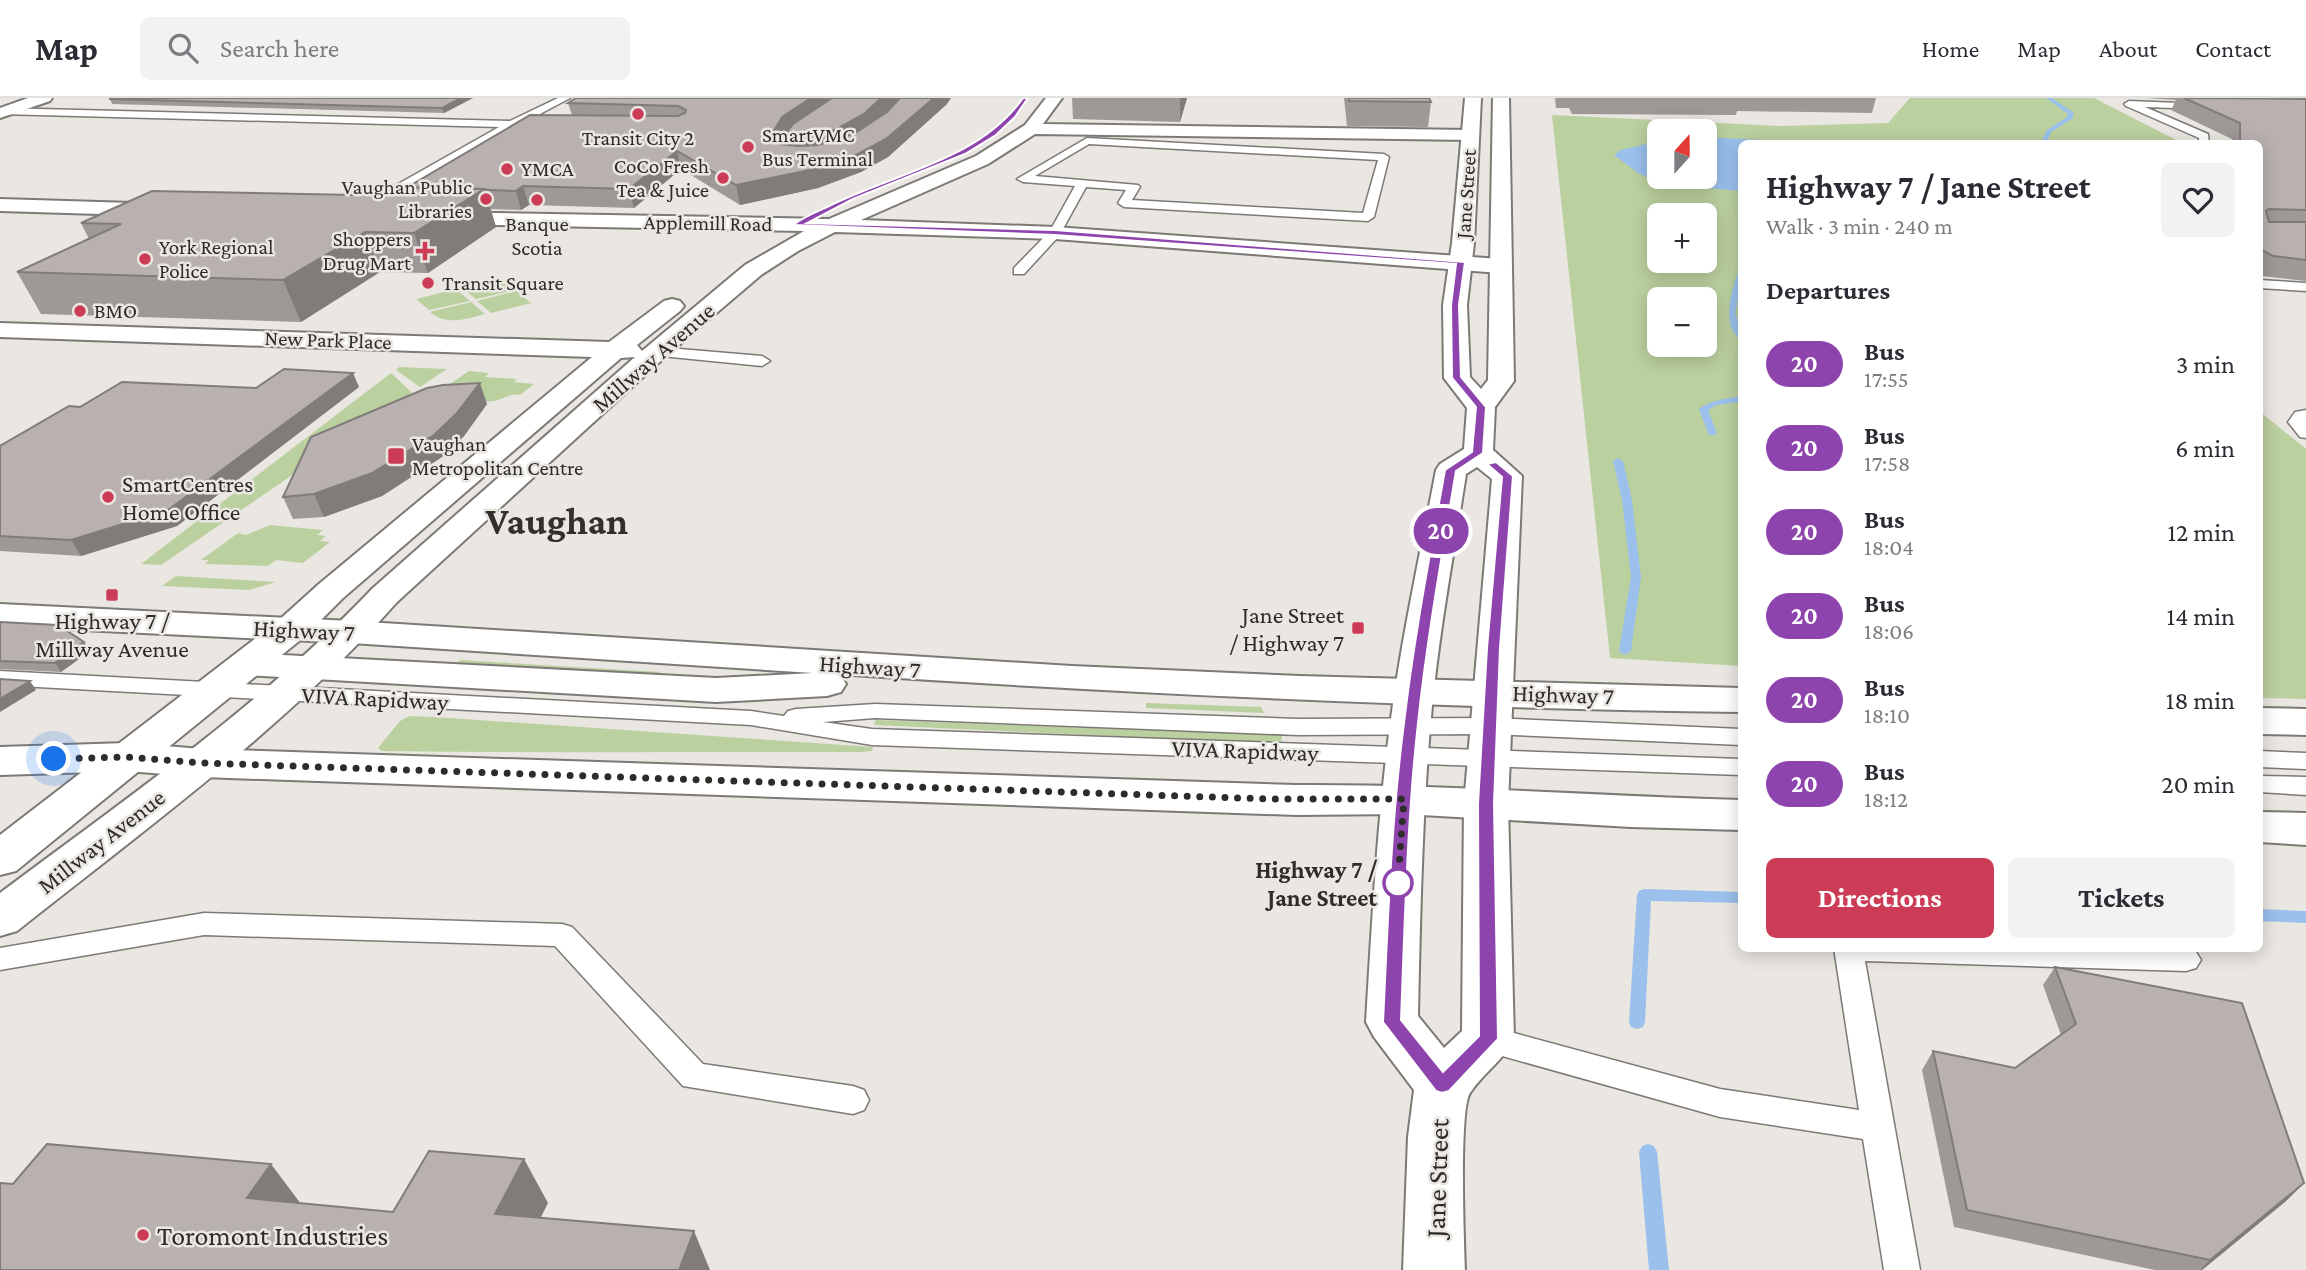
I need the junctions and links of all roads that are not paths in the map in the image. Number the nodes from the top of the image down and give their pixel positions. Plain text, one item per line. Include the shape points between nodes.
1 (44, 98) edge
2 (565, 98) edge
3 (850, 98) edge
4 (1054, 98) edge
5 (1473, 98) edge
6 (1501, 98) edge
7 (2208, 106) edge
8 (2, 111) edge
9 (510, 125) junction
10 (550, 125) edge
11 (1003, 125) dead end
12 (1031, 129) junction
13 (1470, 135) junction
14 (2204, 140) edge
15 (817, 159) edge
16 (1082, 184) junction
17 (0, 205) edge
18 (187, 211) edge
19 (364, 211) joint
20 (391, 217) edge
21 (419, 218) edge
22 (797, 225) junction
23 (831, 226) junction
24 (1055, 233) junction
25 (1461, 262) junction
26 (1500, 266) junction
27 (1019, 271) dead end
28 (2263, 284) edge
29 (2306, 287) edge
30 (0, 330) edge
31 (614, 351) junction
32 (656, 352) junction
33 (762, 361) dead end
34 (1481, 407) junction
35 (2306, 415) edge
36 (2306, 433) edge
37 (1478, 453) junction
38 (0, 615) edge
39 (291, 629) junction
40 (351, 632) junction
41 (1000, 674) junction
42 (230, 676) junction
43 (0, 678) edge
44 (297, 680) junction
45 (1738, 701) edge
46 (2263, 720) edge
47 (2306, 722) edge
48 (1738, 737) edge
49 (1409, 742) junction
50 (1489, 745) junction
51 (127, 757) junction
52 (2263, 759) edge
53 (0, 761) edge
54 (2306, 761) edge
55 (202, 763) junction
56 (1738, 767) edge
57 (2263, 784) edge
58 (2306, 786) edge
59 (1738, 814) edge
60 (2263, 827) edge
61 (2306, 829) edge
62 (0, 859) edge
63 (0, 918) edge
64 (1849, 952) edge
65 (1940, 952) edge
66 (0, 959) edge
67 (2186, 960) dead end
68 (1488, 1039) junction
69 (1442, 1085) junction
70 (853, 1100) dead end
71 (1878, 1127) junction
72 (1434, 1270) edge
73 (1902, 1270) edge

1 - 8 main road
2 - 9 lane
3 - 15 lane via 790,138 782,150 792,159
4 - 12 main road, Millway Avenue
5 - 13 main road, Jane Street
6 - 26 main road, Jane Street
7 - 14 lane via 2129,104 2204,136
8 - 9 lane
9 - 10 lane
9 - 19 lane
11 - 22 main road, Millway Avenue via 963,153 850,198
12 - 13 main road
12 - 23 main road, Millway Avenue via 982,160
13 - 25 main road, Jane Street
16 - 16 lane via 1023,179 1087,141 1384,157 1368,217 1124,203 1134,187
16 - 24 lane
17 - 18 main road
19 - 20 main road
21 - 22 main road, Applemill Road
22 - 23 main road, Applemill Road
22 - 31 main road, Millway Avenue via 756,242
23 - 24 main road, Applemill Road
23 - 32 main road, Millway Avenue via 753,270
24 - 25 main road, Applemill Road
24 - 27 lane
25 - 26 main road, Applemill Road
25 - 34 main road, Jane Street via 1455,305 1457,378
26 - 34 main road, Jane Street via 1501,382
28 - 29 lane
30 - 31 main road, New Park Place
31 - 32 main road, New Park Place
31 - 39 main road, Millway Avenue
32 - 33 lane
32 - 40 main road, Millway Avenue via 385,595
34 - 37 main road
35 - 36 lane via 2296,422
37 - 49 main road, Jane Street via 1451,470
37 - 50 main road via 1507,476
38 - 39 main road, Highway 7
39 - 40 main road, Highway 7
39 - 42 main road, Millway Avenue
40 - 41 main road, Highway 7
40 - 44 main road, Millway Avenue
41 - 44 main road via 716,690
41 - 49 main road, Highway 7 via 1300,688
42 - 43 lane
42 - 44 main road
42 - 51 main road, Millway Avenue
44 - 49 lane, VIVA Rapidway via 751,718 872,737
44 - 55 main road, Millway Avenue
45 - 50 main road, Highway 7
46 - 47 main road
48 - 50 lane
49 - 50 main road, Highway 7
49 - 50 main road, Highway 7
49 - 55 main road, Highway 7 via 1296,800
49 - 69 main road, Jane Street via 1392,1022
50 - 56 lane
50 - 59 main road, Highway 7
50 - 68 main road
51 - 53 main road, Highway 7
51 - 55 main road, Highway 7
51 - 62 main road, Millway Avenue
52 - 54 lane
55 - 63 main road, Millway Avenue
57 - 58 lane
60 - 61 main road
64 - 71 lane
65 - 67 lane
66 - 70 lane via 205,924 562,935 694,1076
68 - 69 main road, Jane Street
68 - 71 lane via 1720,1102
69 - 72 main road, Jane Street via 1436,1137
71 - 73 lane

